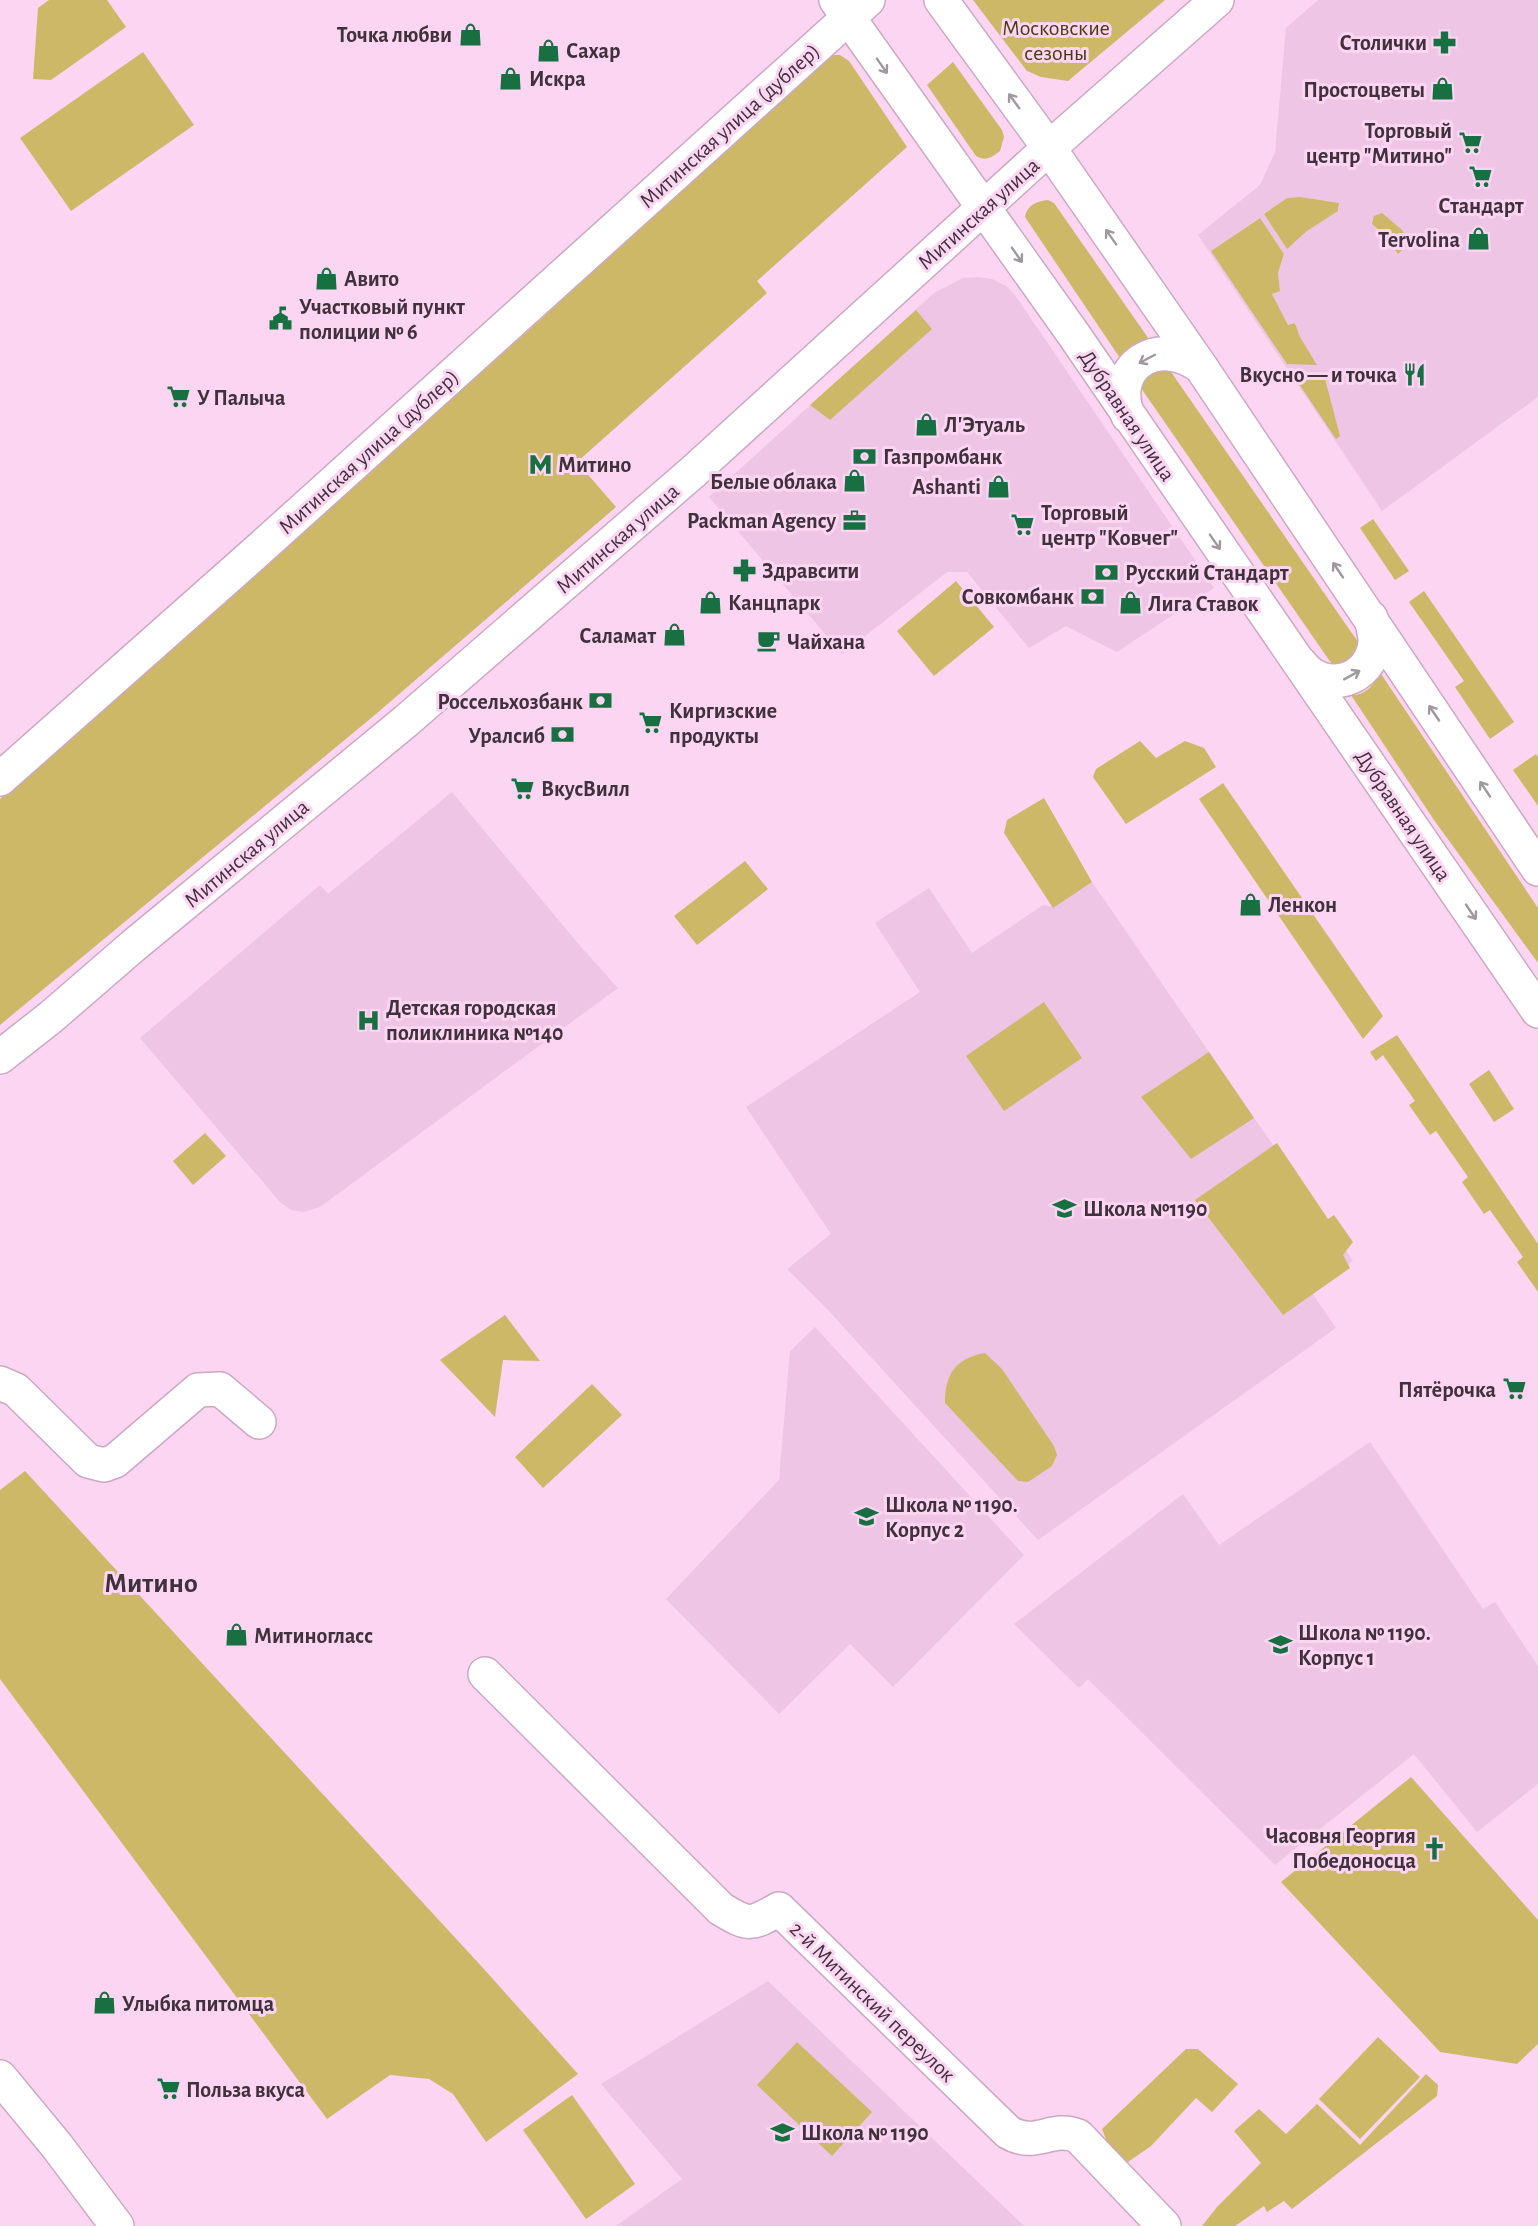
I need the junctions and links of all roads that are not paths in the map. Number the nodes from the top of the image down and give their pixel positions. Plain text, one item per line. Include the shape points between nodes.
1 (940, 0) edge
2 (1217, 0) edge
3 (851, 6) edge
4 (1049, 148) junction
5 (983, 208) junction
6 (1201, 367) junction
7 (1128, 416) junction
8 (1371, 618) junction
9 (1301, 664) junction
10 (0, 779) edge
11 (1538, 870) edge
12 (1538, 1011) edge
13 (0, 1057) edge
14 (0, 1383) edge
15 (260, 1422) dead end
16 (485, 1674) dead end
17 (0, 2077) edge
18 (117, 2226) edge
19 (1164, 2226) edge

4 -> 1 main road
2 - 4 main road, Митинская улица
3 -> 5 main road, Дубравная улица
3 - 10 main road, Митинская улица (дублер) via 264,545
4 - 5 main road, Митинская улица
6 -> 4 main road
5 -> 7 main road, Дубравная улица
5 - 13 main road, Митинская улица via 694,471 406,722
6 -> 7 main road via 1173,353 1143,360 1125,384 1123,399
8 -> 6 main road
7 -> 9 main road, Дубравная улица
9 -> 8 main road via 1316,677 1330,681 1356,675 1366,666 1375,643
11 -> 8 main road
9 -> 12 main road, Дубравная улица
14 - 15 main road via 16,1390 88,1461 104,1465 115,1461 198,1390 220,1389
16 - 19 main road, 2-й Митинский переулок via 721,1909 742,1922 758,1921 779,1909 1008,2132 1031,2140 1068,2132 1078,2136
17 - 18 main road

